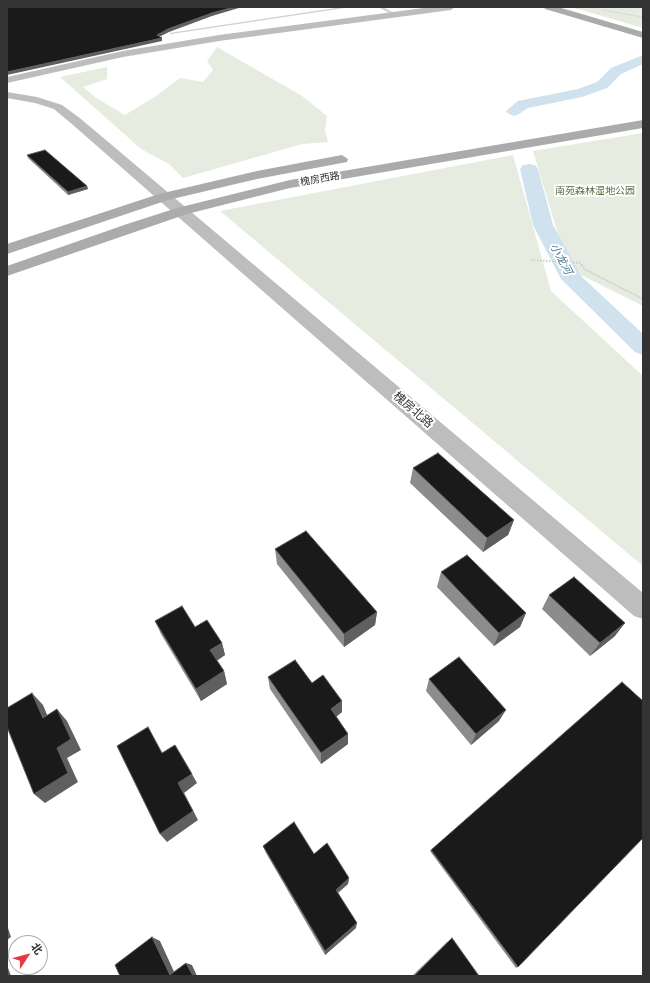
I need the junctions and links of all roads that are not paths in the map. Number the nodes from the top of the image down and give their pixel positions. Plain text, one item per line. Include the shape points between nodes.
1 (349, 7) edge
2 (380, 7) edge
3 (451, 7) edge
4 (548, 7) edge
5 (565, 7) edge
6 (394, 14) junction
7 (643, 30) edge
8 (171, 33) edge
9 (643, 35) edge
10 (7, 80) edge
11 (7, 95) edge
12 (643, 124) edge
13 (352, 158) dead end
14 (164, 197) junction
15 (182, 211) junction
16 (7, 249) edge
17 (7, 271) edge
18 (643, 608) edge

1 - 8 lane
2 - 6 lane
3 - 6 street
4 - 9 main road
5 - 7 main road
6 - 10 street via 123,54
11 - 14 street, 槐房北路 via 37,100 58,107
12 - 15 main road, 槐房西路 via 321,178
13 - 14 main road, 槐房西路 via 257,175
14 - 15 street, 槐房北路
14 - 16 main road, 槐房西路
15 - 17 main road, 槐房西路
15 - 18 street, 槐房北路

